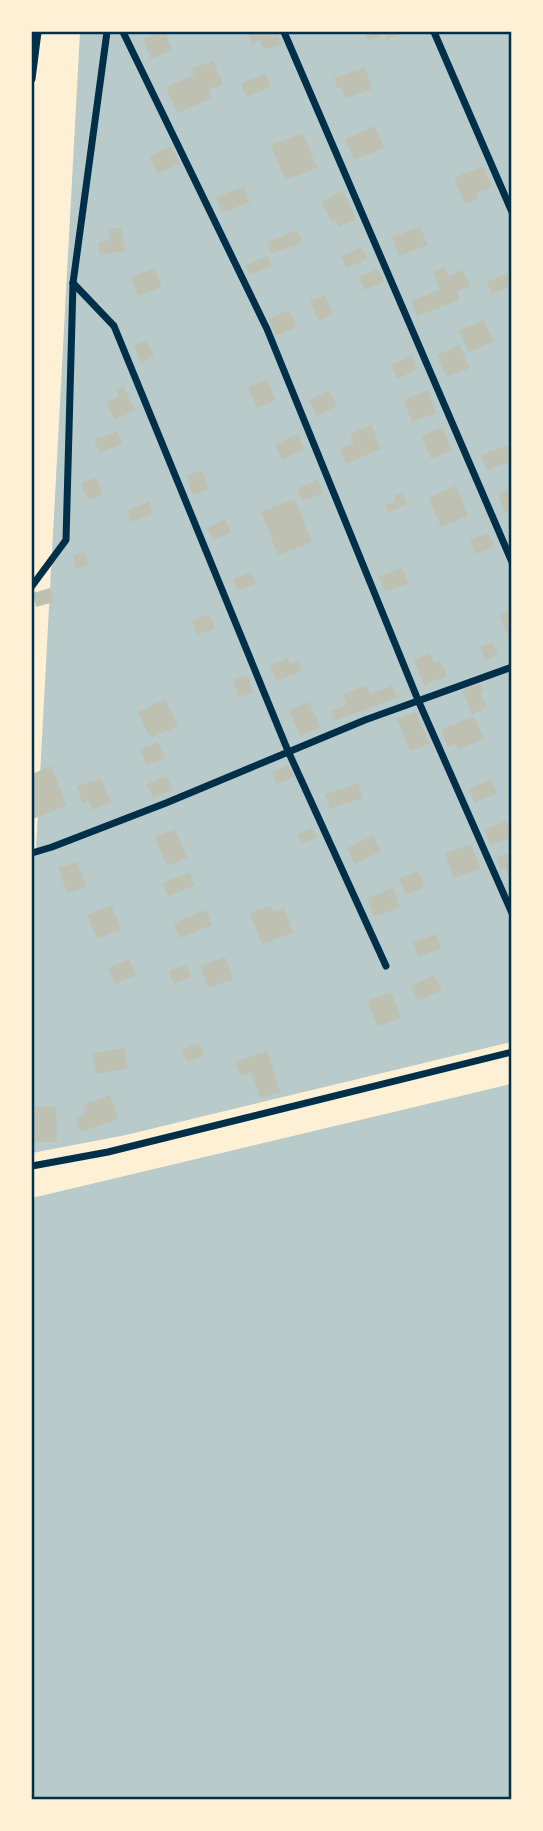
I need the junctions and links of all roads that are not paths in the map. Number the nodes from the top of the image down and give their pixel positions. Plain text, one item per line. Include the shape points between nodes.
1 (38, 32) edge
2 (107, 32) edge
3 (123, 32) edge
4 (284, 32) edge
5 (435, 32) edge
6 (32, 79) edge
7 (512, 212) edge
8 (73, 283) junction
9 (512, 562) edge
10 (32, 586) edge
11 (512, 667) edge
12 (418, 700) junction
13 (288, 751) junction
14 (32, 853) edge
15 (512, 913) edge
16 (386, 966) dead end
17 (512, 1052) edge
18 (32, 1166) edge

1 - 6 street
2 - 8 street
3 - 12 street via 267,329
4 - 9 street
5 - 7 street
8 - 10 street via 66,540
8 - 13 street via 114,326
11 - 12 street
12 - 13 street
12 - 15 street
13 - 14 street
13 - 16 street
17 - 18 street via 108,1152

